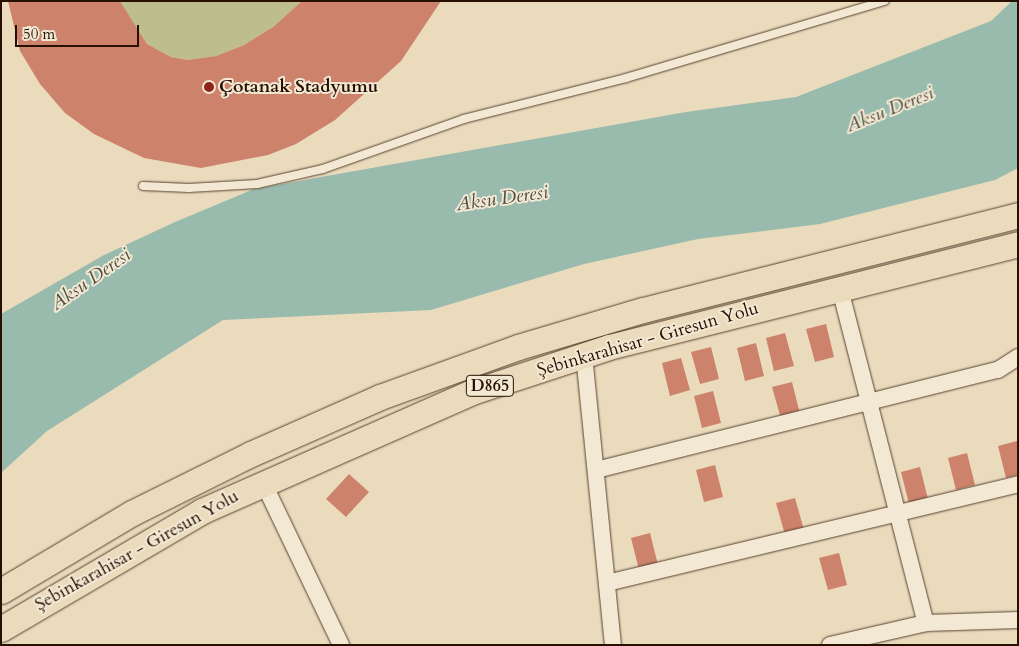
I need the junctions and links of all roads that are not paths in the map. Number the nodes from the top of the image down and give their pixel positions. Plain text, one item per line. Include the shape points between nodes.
1 (885, 1) edge
2 (143, 186) dead end
3 (1018, 215) edge
4 (1018, 244) edge
5 (840, 289) junction
6 (584, 355) junction
7 (1018, 357) edge
8 (868, 400) junction
9 (596, 470) junction
10 (263, 482) junction
11 (1018, 484) edge
12 (898, 516) junction
13 (607, 583) junction
14 (1, 591) edge
15 (1018, 620) edge
16 (926, 623) junction
17 (1, 630) edge
18 (341, 645) edge
19 (613, 645) edge
20 (830, 645) edge

1 - 2 lane via 626,78 464,119 323,169 258,184 189,188
3 - 14 main road, Şebinkarahisar - Giresun Yolu / D865 via 643,310 518,346 380,397 250,454 132,514
4 - 5 main road, Şebinkarahisar - Giresun Yolu / D865
5 - 6 main road, Şebinkarahisar - Giresun Yolu / D865
5 - 8 street
6 - 9 street
6 - 10 main road, Şebinkarahisar - Giresun Yolu / D865 via 472,392
7 - 8 street via 998,370
8 - 9 street
8 - 12 street
9 - 13 street
10 - 17 main road, Şebinkarahisar - Giresun Yolu / D865 via 202,510
10 - 18 street
11 - 12 street
12 - 13 street
12 - 16 street
13 - 19 street
15 - 16 street
16 - 20 street

